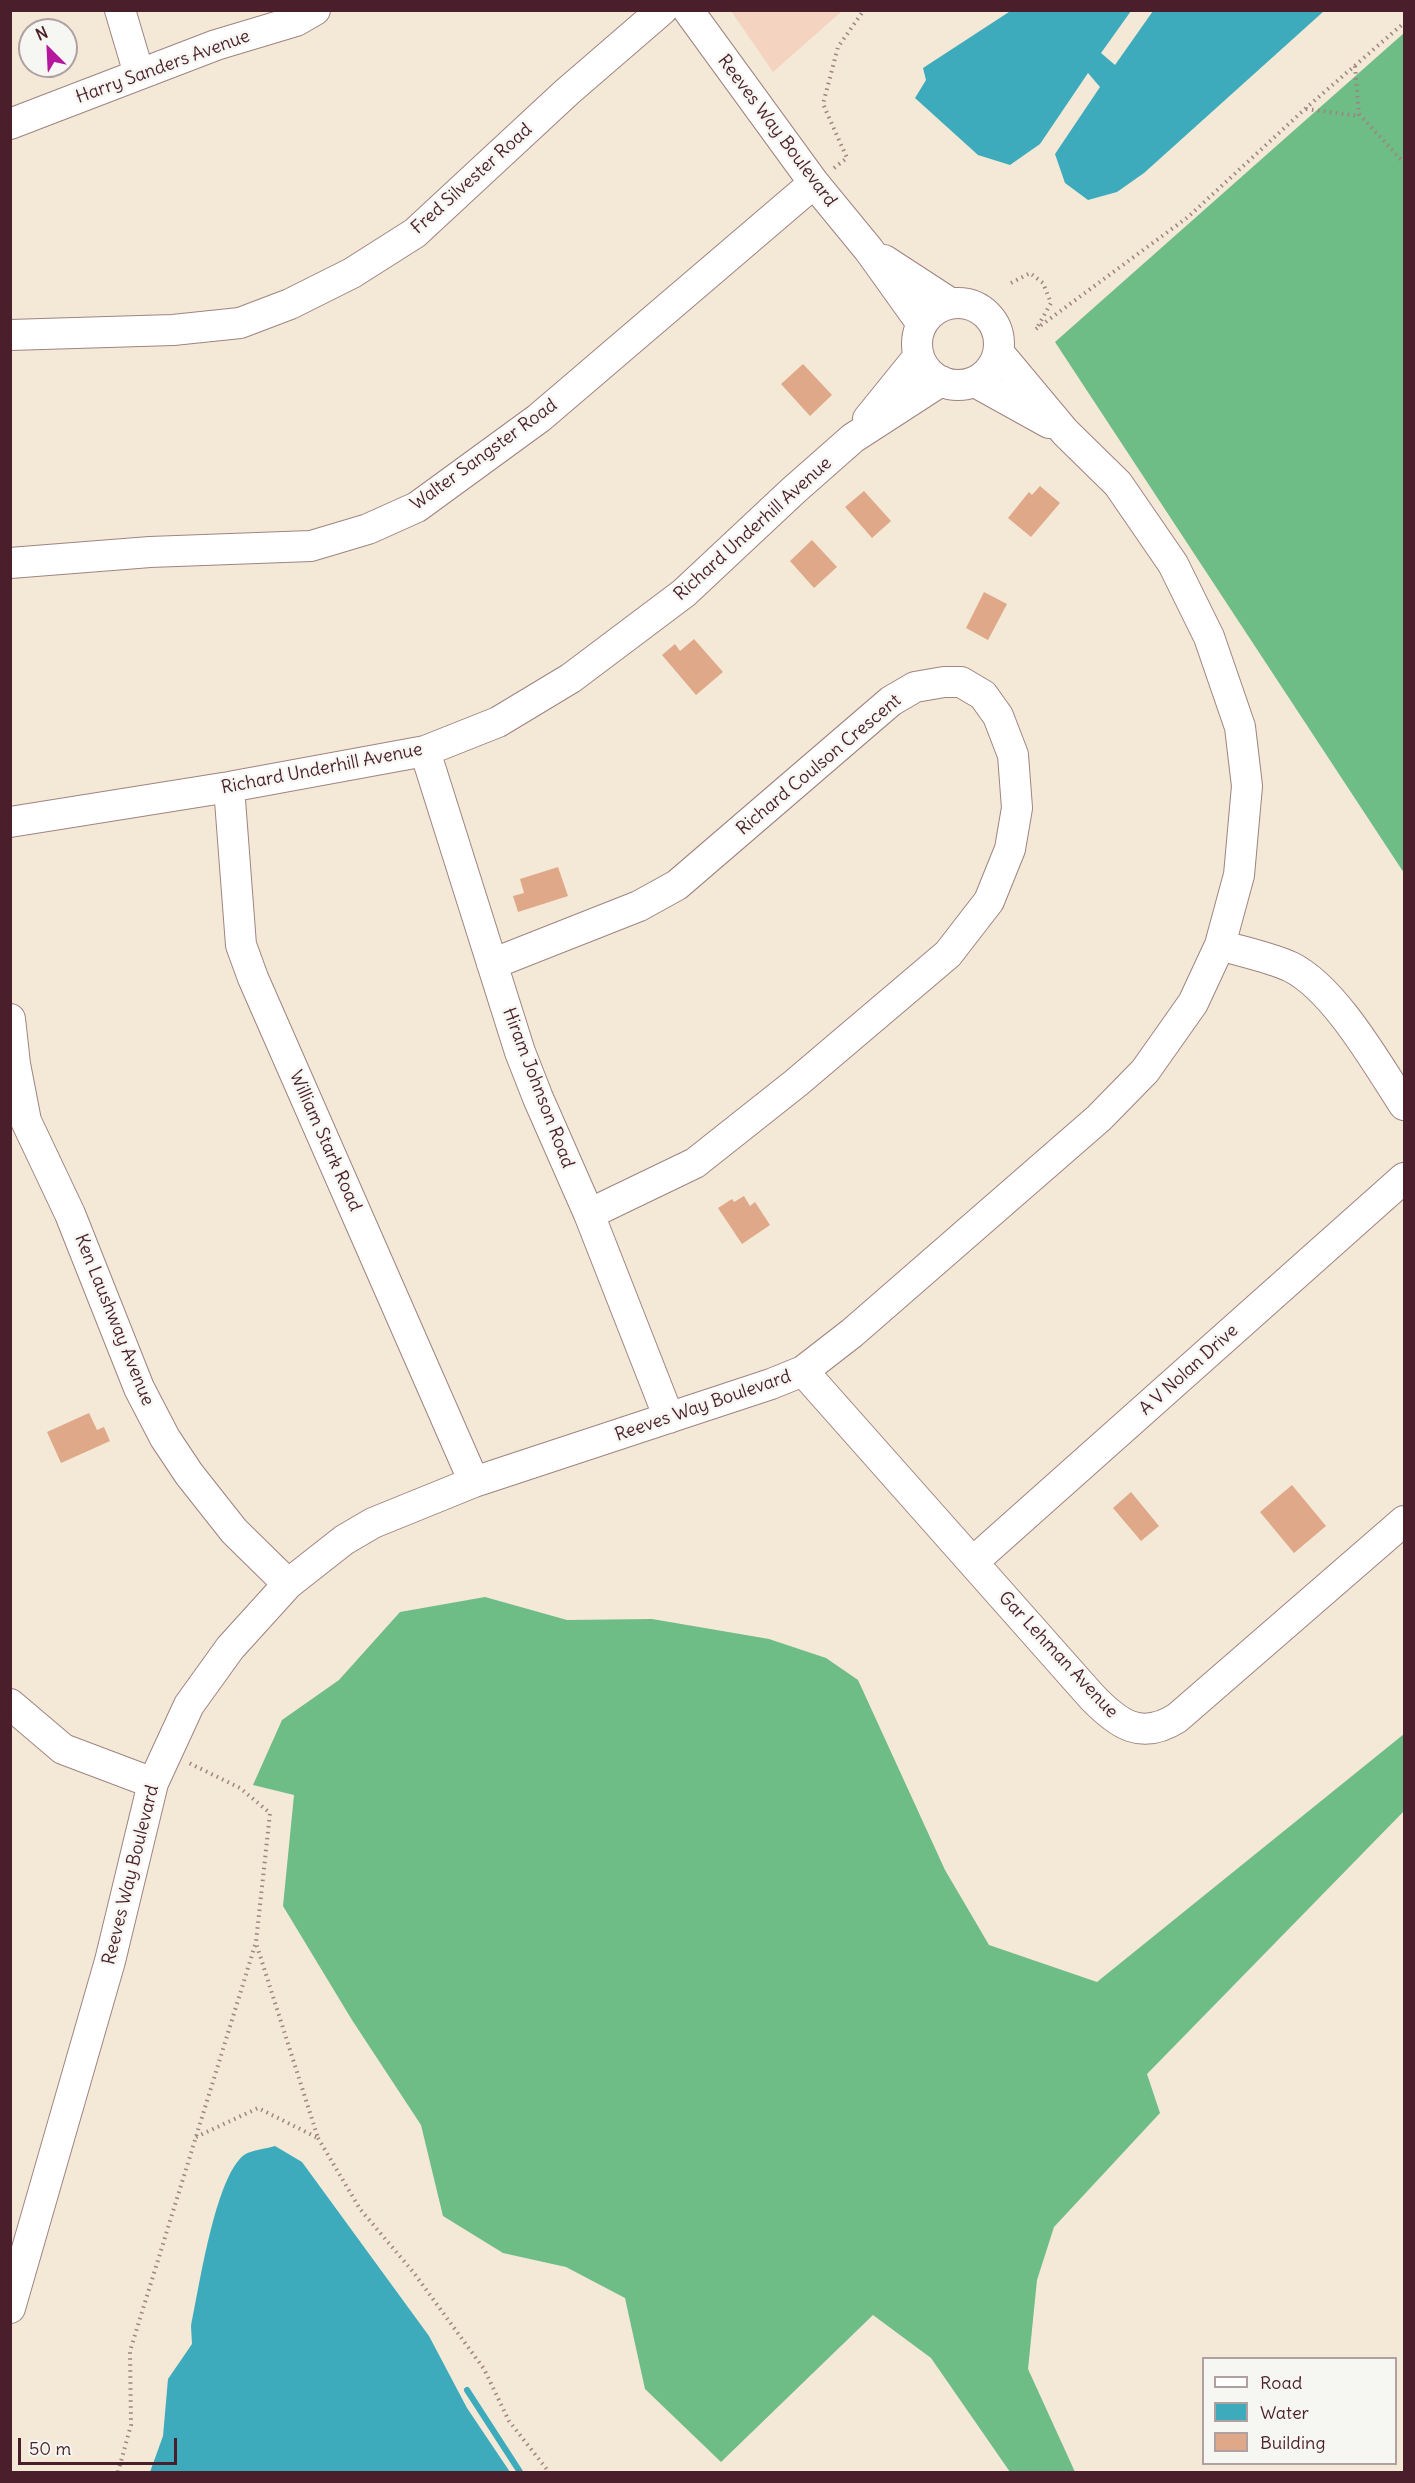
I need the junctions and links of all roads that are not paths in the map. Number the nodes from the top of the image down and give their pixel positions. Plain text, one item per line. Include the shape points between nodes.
1 (120, 10) edge
2 (315, 10) edge
3 (662, 10) edge
4 (688, 10) edge
5 (139, 74) junction
6 (10, 124) edge
7 (814, 183) junction
8 (869, 250) junction
9 (950, 303) junction
10 (922, 324) junction
11 (10, 335) edge
12 (999, 353) junction
13 (919, 356) junction
14 (941, 381) junction
15 (975, 382) junction
16 (1065, 432) junction
17 (854, 438) junction
18 (10, 563) edge
19 (425, 751) junction
20 (229, 788) junction
21 (10, 822) edge
22 (1220, 945) junction
23 (492, 964) junction
24 (10, 1019) edge
25 (1404, 1106) edge
26 (1404, 1178) edge
27 (589, 1214) junction
28 (803, 1371) junction
29 (669, 1418) junction
30 (474, 1482) junction
31 (1404, 1521) edge
32 (974, 1562) junction
33 (288, 1584) junction
34 (10, 1704) edge
35 (153, 1783) junction
36 (10, 2308) edge

1 - 5 street
2 - 5 street, Harry Sanders Avenue via 296,21
3 - 11 street, Fred Silvester Road via 415,233 352,273 290,304 240,323 173,330
4 - 7 street, Reeves Way Boulevard
5 - 6 street, Harry Sanders Avenue
7 - 8 street, Reeves Way Boulevard
7 - 18 street, Walter Sangster Road via 539,418 417,507 368,529 311,546 150,552
8 - 9 street, Reeves Way Boulevard
8 - 10 street, Reeves Way Boulevard
9 - 10 street
9 - 12 street via 970,305 988,315 1000,339
10 - 13 street
12 - 15 street via 986,375
12 - 16 street, Reeves Way Boulevard
13 - 14 street via 931,375
13 - 17 street, Richard Underhill Avenue
14 - 15 street via 952,385
14 - 17 street, Richard Underhill Avenue
15 - 16 street, Reeves Way Boulevard
16 - 22 street, Reeves Way Boulevard via 1118,484 1173,564 1209,637 1240,727 1247,786 1240,864
17 - 19 street, Richard Underhill Avenue via 684,593 571,678 498,722
19 - 20 street, Richard Underhill Avenue
19 - 23 street, Hiram Johnson Road
20 - 21 street, Richard Underhill Avenue
20 - 30 street, William Stark Road via 241,945
22 - 25 street via 1291,967 1321,989 1351,1026
22 - 28 street, Reeves Way Boulevard via 1193,1003 1145,1071 1099,1119
23 - 27 street, Hiram Johnson Road via 531,1080
23 - 27 street, Richard Coulson Crescent via 639,906 677,885 891,701 915,687 961,682 983,695 998,716 1013,755 1017,808 1010,849 988,901 948,954 695,1163
24 - 33 street, Ken Laushway Avenue via 26,1121 70,1214 139,1388 189,1474 234,1531
26 - 32 street, A V Nolan Drive
27 - 29 street, Hiram Johnson Road
28 - 29 street, Reeves Way Boulevard
28 - 32 street, Gar Lehman Avenue
29 - 30 street, Reeves Way Boulevard
30 - 33 street, Reeves Way Boulevard via 373,1523 344,1540
31 - 32 street, Gar Lehman Avenue via 1192,1706 1170,1723 1149,1730 1124,1724 1103,1708
33 - 35 street, Reeves Way Boulevard via 230,1648 189,1706
34 - 35 street via 63,1749
35 - 36 street, Reeves Way Boulevard via 110,1961

